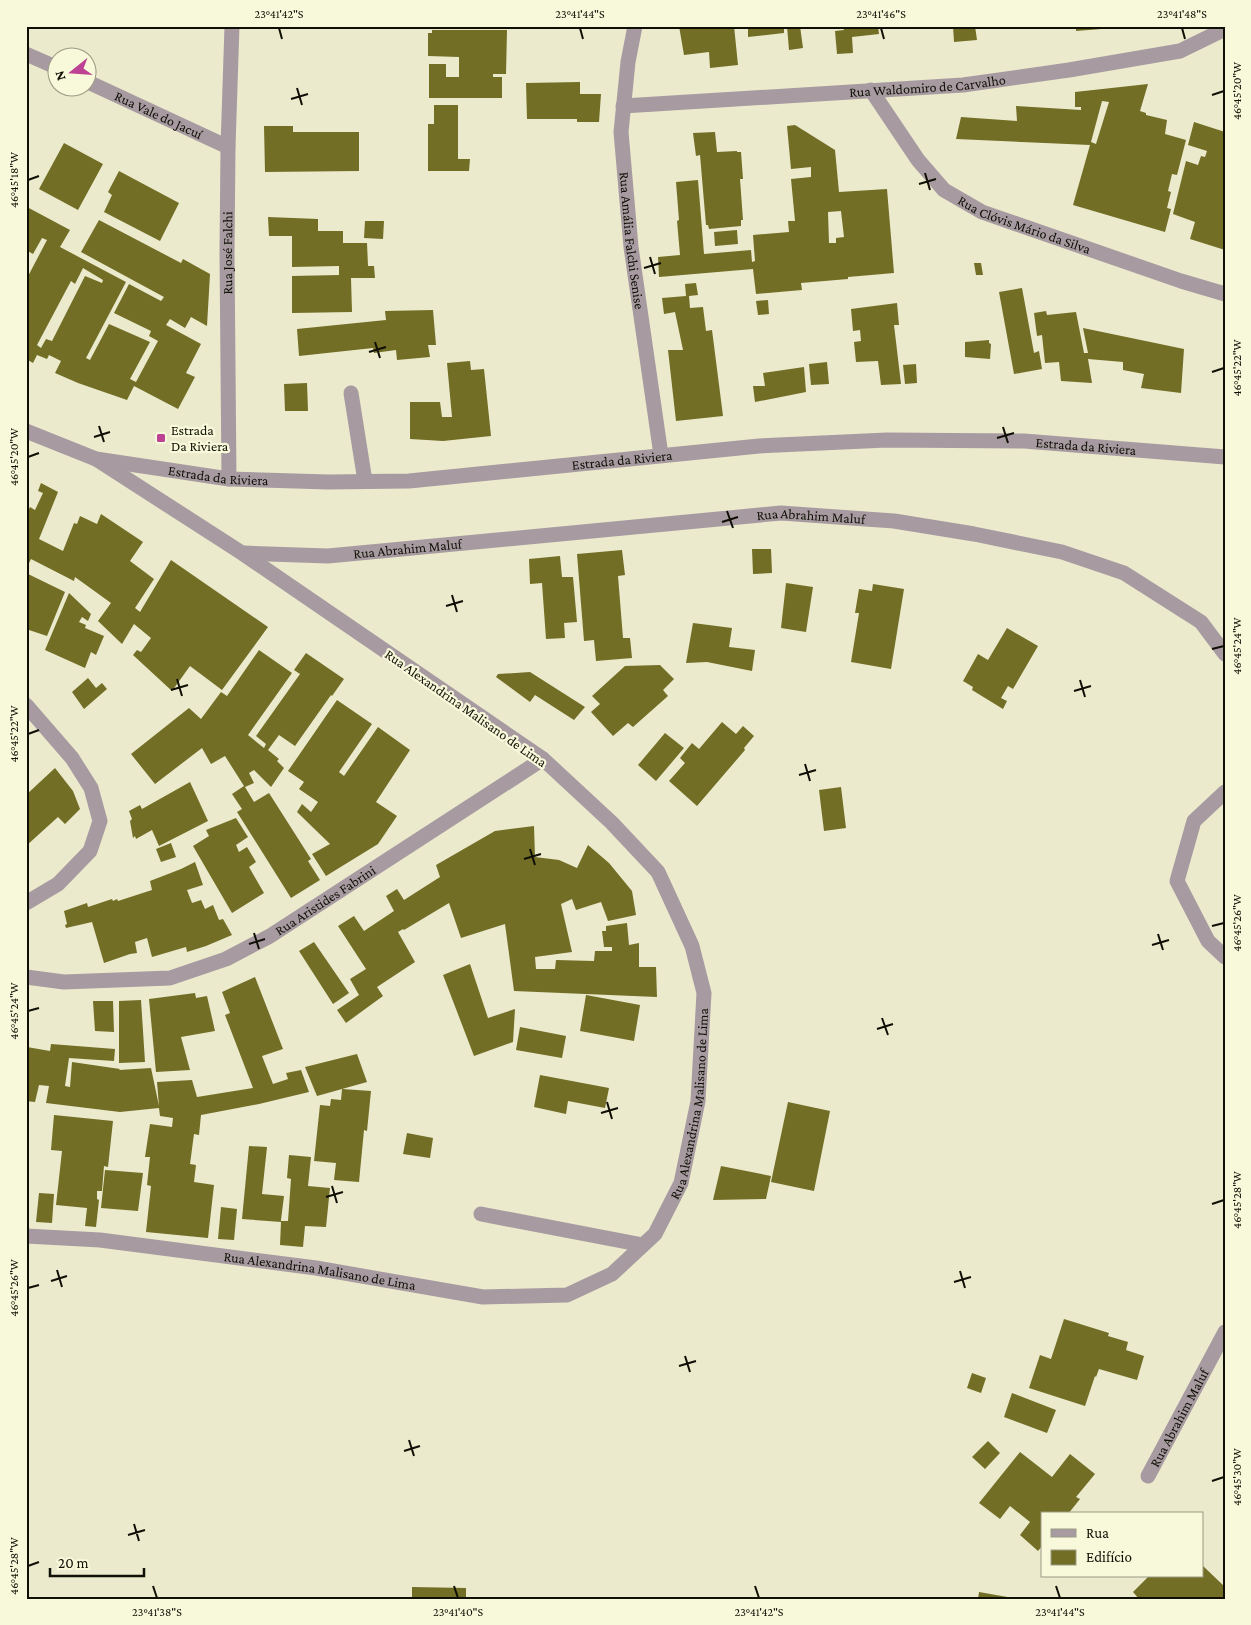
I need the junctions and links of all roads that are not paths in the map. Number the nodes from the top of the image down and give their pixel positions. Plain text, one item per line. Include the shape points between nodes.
1 (232, 26) edge
2 (635, 26) edge
3 (1225, 29) edge
4 (26, 54) edge
5 (48, 64) edge
6 (98, 87) edge
7 (871, 90) junction
8 (623, 106) junction
9 (228, 147) junction
10 (1225, 294) edge
11 (351, 393) dead end
12 (26, 430) edge
13 (661, 455) junction
14 (1225, 457) edge
15 (96, 459) junction
16 (229, 479) junction
17 (365, 481) junction
18 (242, 553) junction
19 (1225, 654) edge
20 (26, 705) edge
21 (543, 760) junction
22 (1225, 792) edge
23 (26, 903) edge
24 (1225, 957) edge
25 (26, 977) edge
26 (481, 1214) dead end
27 (26, 1236) edge
28 (643, 1245) junction
29 (1225, 1332) edge
30 (1148, 1476) dead end

1 - 9 street, Rua José Falchi
2 - 8 street, Rua Amália Falchi Senise
3 - 7 street, Rua Waldomiro de Carvalho via 1180,51 963,85
4 - 5 street
6 - 9 street, Rua Vale do Jacuí
7 - 8 street, Rua Waldomiro de Carvalho
7 - 10 street, Rua Clóvis Mário da Silva via 918,160 944,190 982,212
8 - 13 street, Rua Amália Falchi Senise via 620,132 631,248
9 - 16 street, Rua José Falchi
11 - 17 street
12 - 15 street, Estrada da Riviera
13 - 14 street, Estrada da Riviera via 887,440 1024,441
13 - 17 street, Estrada da Riviera via 408,481
15 - 16 street, Estrada da Riviera
15 - 18 street, Rua Alexandrina Malisano de Lima
16 - 17 street, Estrada da Riviera
18 - 19 street, Rua Abrahim Maluf via 328,556 781,513 894,520 1062,552 1124,573 1201,622
18 - 21 street, Rua Alexandrina Malisano de Lima
20 - 23 street via 72,758 91,788 100,821 90,851 58,884
21 - 25 street, Rua Aristides Fabrini via 270,936 226,959 170,978 64,982
21 - 28 street, Rua Alexandrina Malisano de Lima via 612,823 658,872 692,946 704,993 698,1101 681,1183 656,1234
22 - 24 street via 1194,821 1177,881 1208,941
26 - 28 street
27 - 28 street, Rua Alexandrina Malisano de Lima via 100,1240 316,1268 483,1297 568,1295 612,1274
29 - 30 street, Rua Abrahim Maluf

